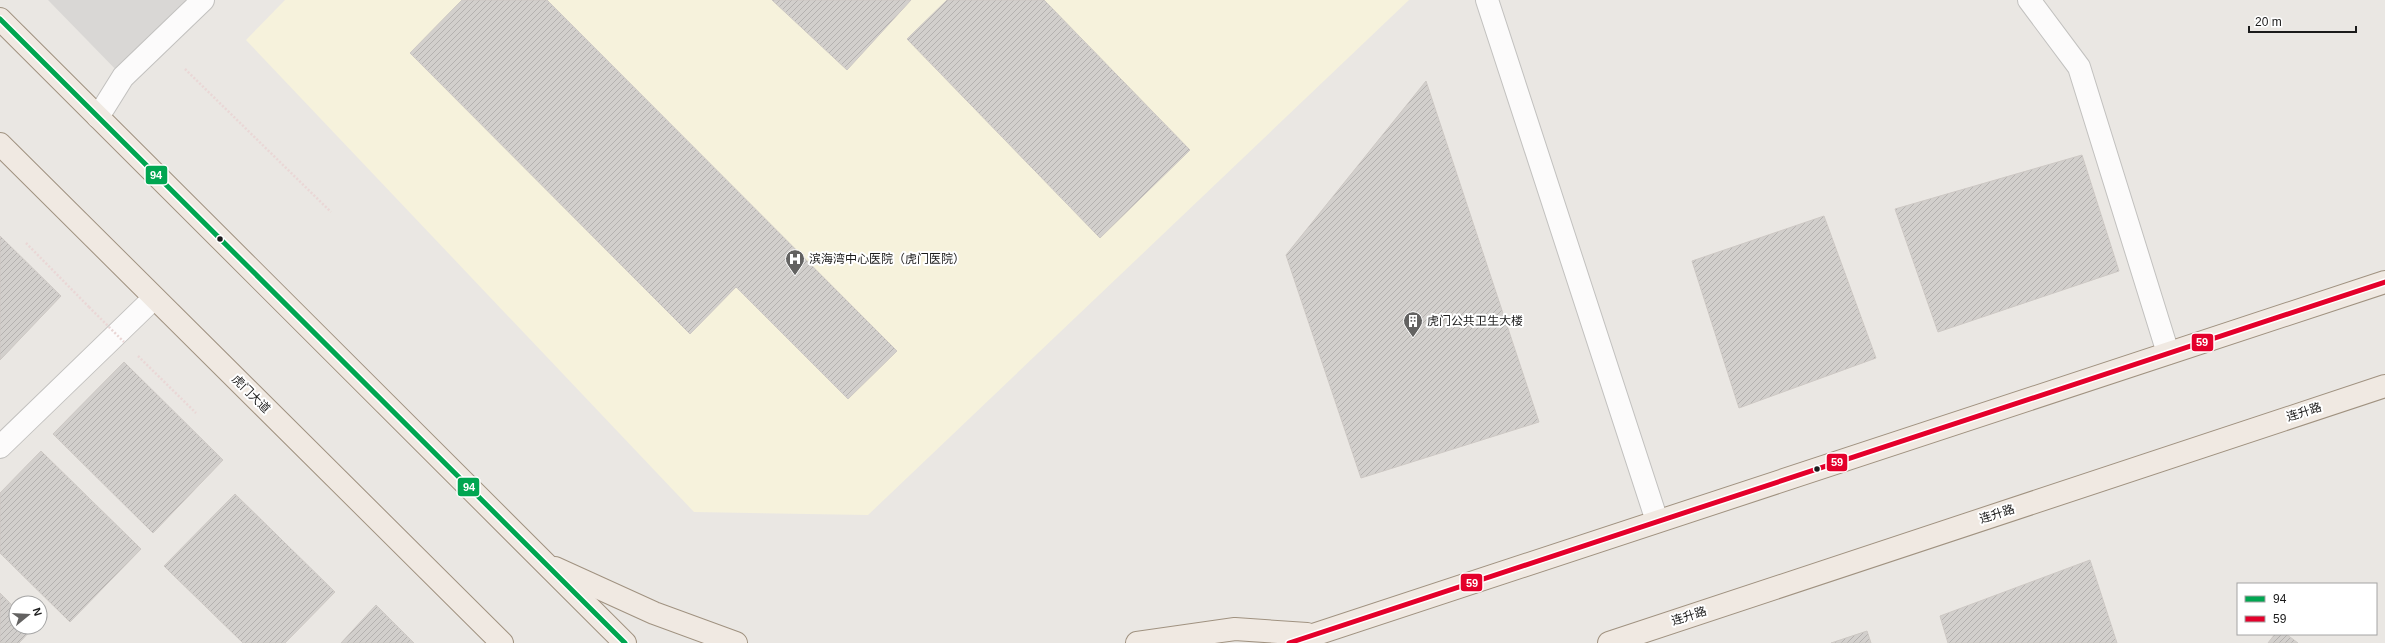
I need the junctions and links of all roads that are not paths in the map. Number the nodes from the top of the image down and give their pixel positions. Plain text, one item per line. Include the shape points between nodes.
1 (203, 0) edge
2 (1487, 0) edge
3 (2029, 0) edge
4 (0, 19) edge
5 (98, 117) junction
6 (0, 144) edge
7 (2385, 282) edge
8 (154, 298) junction
9 (2168, 353) junction
10 (2385, 386) edge
11 (0, 447) edge
12 (1657, 521) junction
13 (542, 563) junction
14 (1314, 634) junction
15 (502, 643) edge
16 (625, 643) edge
17 (736, 643) edge
18 (1137, 643) edge
19 (1289, 643) edge
20 (1609, 643) edge

1 - 5 street via 123,77
2 - 12 street
3 - 9 street via 2079,66
4 - 5 main road
5 - 13 main road
6 - 8 main road, 虎门大道
7 - 9 main road
8 - 11 street
8 - 15 main road, 虎门大道
9 - 12 main road
10 - 20 main road, 连升路
12 - 14 main road
13 - 16 main road
13 - 17 main road via 654,613
14 - 18 main road via 1235,629
14 - 19 main road

